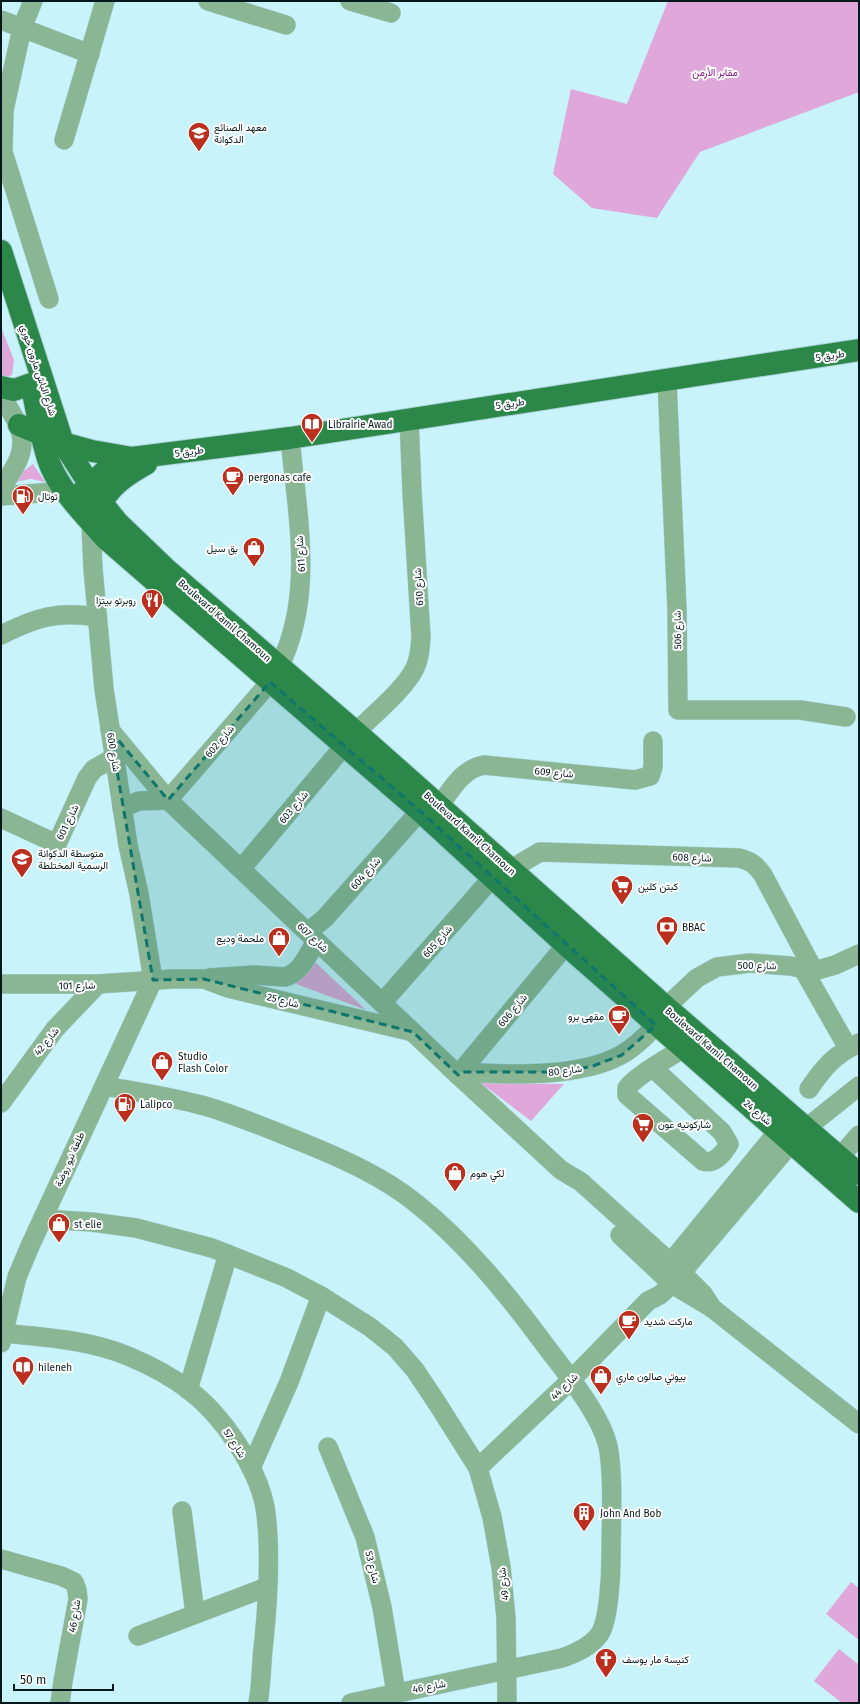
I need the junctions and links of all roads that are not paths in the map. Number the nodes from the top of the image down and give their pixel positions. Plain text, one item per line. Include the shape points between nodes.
1 (33, 1) edge
2 (106, 1) edge
3 (208, 1) edge
4 (350, 1) edge
5 (390, 13) dead end
6 (1, 20) edge
7 (286, 25) dead end
8 (22, 28) junction
9 (90, 54) junction
10 (64, 140) dead end
11 (1, 251) edge
12 (1, 297) edge
13 (49, 299) dead end
14 (859, 350) edge
15 (667, 381) junction
16 (31, 384) junction
17 (1, 387) edge
18 (1, 396) edge
19 (409, 418) junction
20 (19, 425) junction
21 (42, 434) junction
22 (290, 438) junction
23 (63, 443) junction
24 (161, 455) junction
25 (132, 458) junction
26 (90, 483) junction
27 (1, 488) edge
28 (1, 496) edge
29 (69, 496) junction
30 (101, 502) junction
31 (91, 522) junction
32 (97, 617) junction
33 (1, 635) edge
34 (275, 675) junction
35 (846, 717) dead end
36 (110, 730) junction
37 (350, 739) junction
38 (654, 741) dead end
39 (115, 757) junction
40 (168, 800) junction
41 (122, 808) junction
42 (429, 808) junction
43 (1, 818) edge
44 (241, 869) junction
45 (501, 874) junction
46 (312, 936) junction
47 (566, 945) junction
48 (859, 954) edge
49 (808, 970) junction
50 (204, 979) junction
51 (153, 980) junction
52 (1, 984) edge
53 (98, 984) junction
54 (382, 1003) junction
55 (661, 1016) junction
56 (413, 1032) junction
57 (854, 1046) edge
58 (684, 1048) junction
59 (653, 1068) junction
60 (459, 1073) junction
61 (105, 1086) junction
62 (859, 1086) edge
63 (809, 1089) dead end
64 (1, 1103) edge
65 (792, 1133) junction
66 (859, 1135) edge
67 (840, 1157) junction
68 (859, 1174) edge
69 (859, 1202) edge
70 (43, 1219) junction
71 (228, 1254) junction
72 (671, 1274) junction
73 (321, 1296) junction
74 (2, 1338) edge
75 (571, 1380) junction
76 (188, 1390) junction
77 (859, 1424) edge
78 (328, 1447) dead end
79 (251, 1468) junction
80 (478, 1468) junction
81 (182, 1511) dead end
82 (1, 1559) edge
83 (267, 1587) junction
84 (195, 1614) junction
85 (138, 1636) dead end
86 (506, 1669) junction
87 (396, 1693) junction
88 (60, 1703) edge
89 (258, 1703) edge
90 (351, 1703) edge
91 (507, 1703) edge

1 - 8 street
2 - 9 street
3 - 7 street
4 - 5 street
6 - 8 street
8 - 9 street
8 - 13 street via 4,110 3,152
9 - 10 street
11 - 23 main road, شارع الباش مارون خوري
12 - 16 main road, Boulevard Kamil Chamoun
14 - 15 main road, طريق 5
15 - 19 main road, طريق 5
15 - 35 street, شارع 506 via 677,610 678,710 800,710
16 - 17 main road via 14,390
16 - 21 main road, Boulevard Kamil Chamoun
18 - 20 street
19 - 22 main road, طريق 5
19 - 37 street, شارع 610 via 420,653 416,668 407,682
20 - 21 main road
20 - 27 street via 22,447 19,460
21 - 23 main road
21 - 29 main road, Boulevard Kamil Chamoun via 51,467
22 - 24 main road, طريق 5
22 - 34 street, شارع 611 via 302,571 289,649
23 - 25 main road
23 - 26 main road, شارع الباش مارون خوري
24 - 25 main road, طريق 5
24 - 30 main road via 124,477 107,492
25 - 26 main road via 106,470
26 - 29 main road
26 - 30 main road, Boulevard Kamil Chamoun
28 - 29 street
29 - 31 main road, Boulevard Kamil Chamoun
30 - 31 main road
30 - 34 main road, Boulevard Kamil Chamoun via 130,536
31 - 32 street, شارع 600
31 - 34 main road, Boulevard Kamil Chamoun via 110,542
32 - 33 street via 66,614 38,618
32 - 36 street, شارع 600
34 - 37 main road, Boulevard Kamil Chamoun
34 - 40 street, شارع 602
36 - 39 street, شارع 600
36 - 40 street, شارع 607
37 - 42 main road, Boulevard Kamil Chamoun
37 - 44 street, شارع 603
38 - 42 street, شارع 609 via 653,767 650,776 646,778 635,780 484,766 470,769 463,774
39 - 41 street, شارع 600
39 - 43 street, شارع 601 via 94,769 87,778 58,844
40 - 41 street via 139,801
40 - 44 street, شارع 607
41 - 51 street, شارع 600
42 - 45 main road, Boulevard Kamil Chamoun
42 - 46 street, شارع 604 via 325,918
44 - 46 street, شارع 607
45 - 47 main road, Boulevard Kamil Chamoun
45 - 49 street, شارع 608 via 540,852 739,858 756,864 763,875
45 - 54 street, شارع 605
45 - 55 main road, Boulevard Kamil Chamoun
46 - 50 street via 302,964 291,975
46 - 54 street, شارع 607
47 - 55 main road, Boulevard Kamil Chamoun
47 - 60 street, شارع 606
48 - 49 street, شارع 500 via 835,965
49 - 55 street, شارع 500 via 750,963 717,967 696,978
49 - 57 street, شارع 608
50 - 51 street, شارع 25
50 - 56 street, شارع 25 via 228,988
51 - 53 street, شارع 101
51 - 61 street, طلعة نيو روضة
52 - 53 street, شارع 101
53 - 64 street, شارع 42 via 55,1029
54 - 56 street, شارع 607
55 - 58 main road, شارع 24
55 - 60 street, شارع 80 via 645,1037 622,1055 593,1066 561,1072
55 - 65 main road, Boulevard Kamil Chamoun
56 - 60 street, شارع 607
57 - 63 street via 823,1068
58 - 59 street
58 - 65 main road, شارع 24
59 - 59 street via 630,1084 627,1088 628,1095 703,1161 714,1161 729,1144 727,1139
60 - 72 street, شارع 607 via 562,1170 581,1182
61 - 70 street, طلعة نيو روضة via 81,1132
61 - 75 street, شارع 46 via 203,1106 241,1118 334,1155 378,1178 416,1203 478,1262
62 - 65 street, شارع 44
65 - 67 main road, Boulevard Kamil Chamoun
65 - 69 main road, شارع 24
65 - 72 street, شارع 44
66 - 67 street
67 - 68 main road, Boulevard Kamil Chamoun
70 - 71 street, شارع 49 via 136,1228
70 - 74 street, طلعة نيو روضة via 17,1277
71 - 73 street, شارع 49 via 287,1278
71 - 76 street
72 - 75 street, شارع 44 via 660,1295 648,1301
72 - 77 street, شارع 607
73 - 79 street via 289,1382
73 - 80 street, شارع 49 via 370,1327 395,1347 437,1403
74 - 76 street, شارع 57 via 70,1342 108,1350 127,1356
75 - 80 street, شارع 44
75 - 86 street, شارع 46 via 600,1425 608,1446 611,1563 604,1622 599,1635 576,1653
76 - 79 street, شارع 57 via 228,1430
78 - 87 street, شارع 53 via 367,1544 382,1607
79 - 83 street, شارع 57 via 264,1506
80 - 86 street, شارع 49 via 492,1517 501,1568 506,1618
81 - 84 street
82 - 88 street, شارع 46 via 62,1576 74,1582 78,1598
83 - 84 street
83 - 89 street, شارع 57
84 - 85 street
86 - 87 street, شارع 46
86 - 91 street, شارع 49
87 - 90 street, شارع 46

